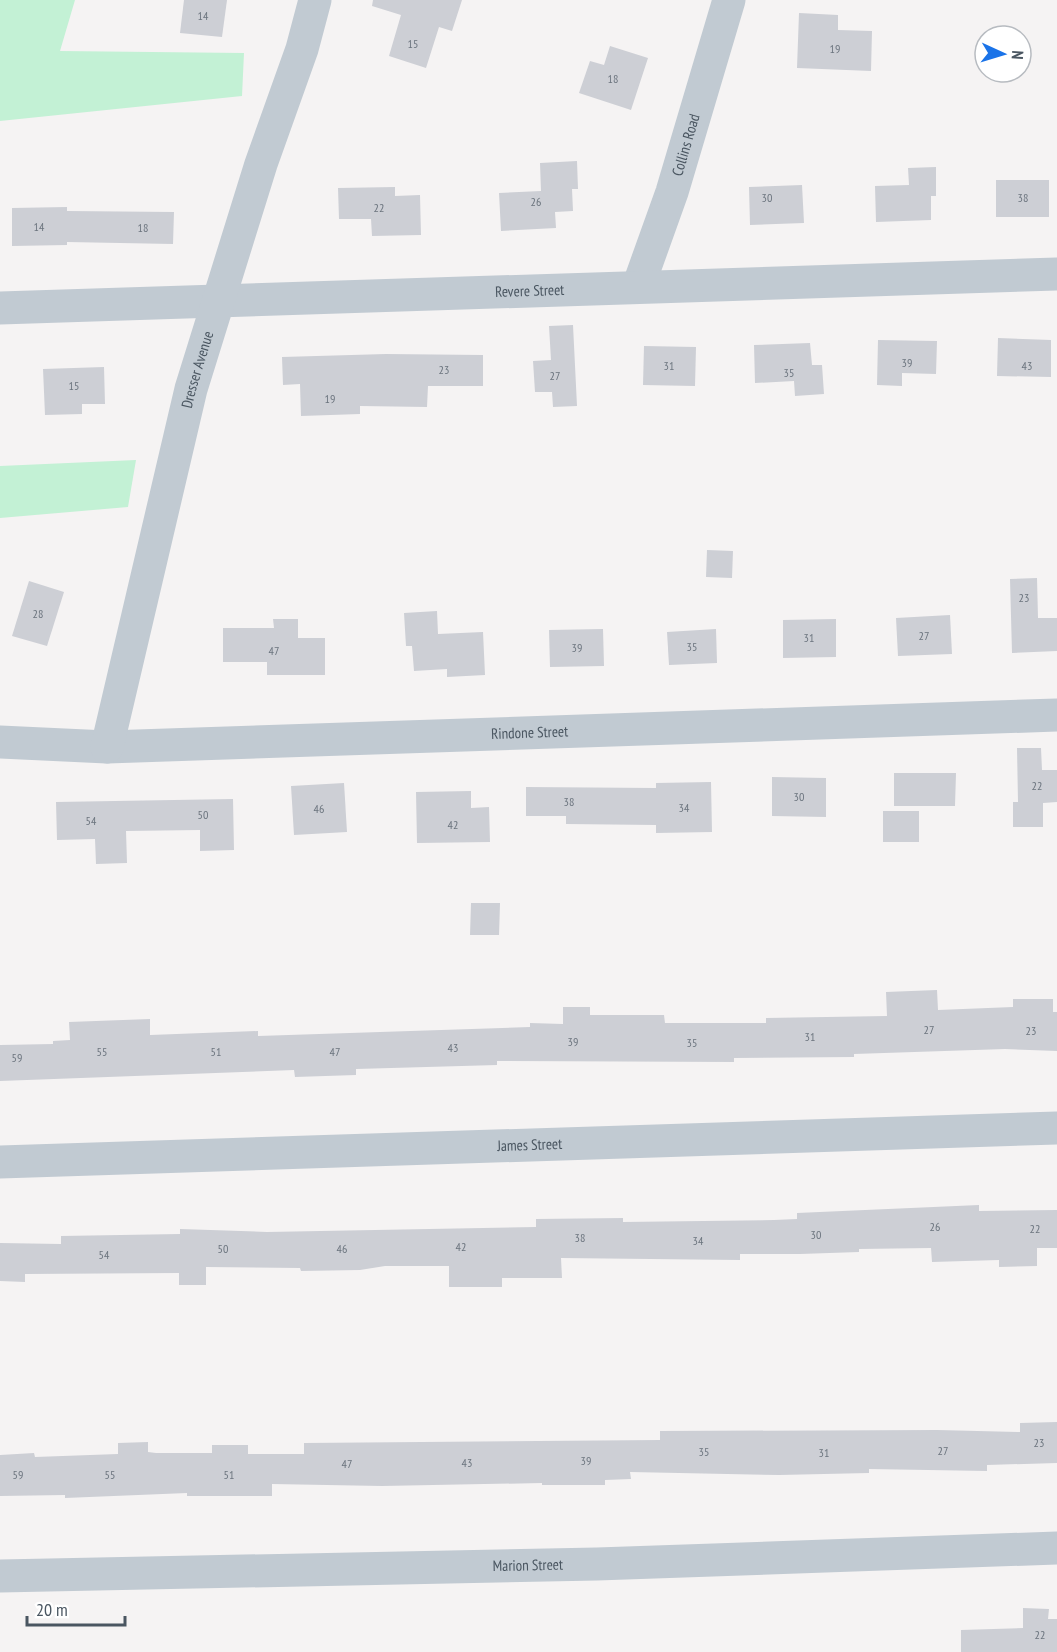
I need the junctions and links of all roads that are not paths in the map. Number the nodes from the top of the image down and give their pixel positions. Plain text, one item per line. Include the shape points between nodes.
1 (315, 0) edge
2 (729, 0) edge
3 (1057, 274) edge
4 (638, 287) junction
5 (219, 302) junction
6 (0, 308) edge
7 (1057, 715) edge
8 (0, 742) edge
9 (107, 747) junction
10 (1057, 1128) edge
11 (0, 1162) edge
12 (1057, 1548) edge
13 (0, 1576) edge

1 - 5 street, Dresser Avenue
2 - 4 street, Collins Road via 672,192
3 - 4 street, Revere Street
4 - 5 street, Revere Street
5 - 6 street, Revere Street
5 - 9 street, Dresser Avenue via 191,389
7 - 9 street, Rindone Street
8 - 9 street, Rindone Street
10 - 11 street, James Street
12 - 13 street, Marion Street via 597,1564

